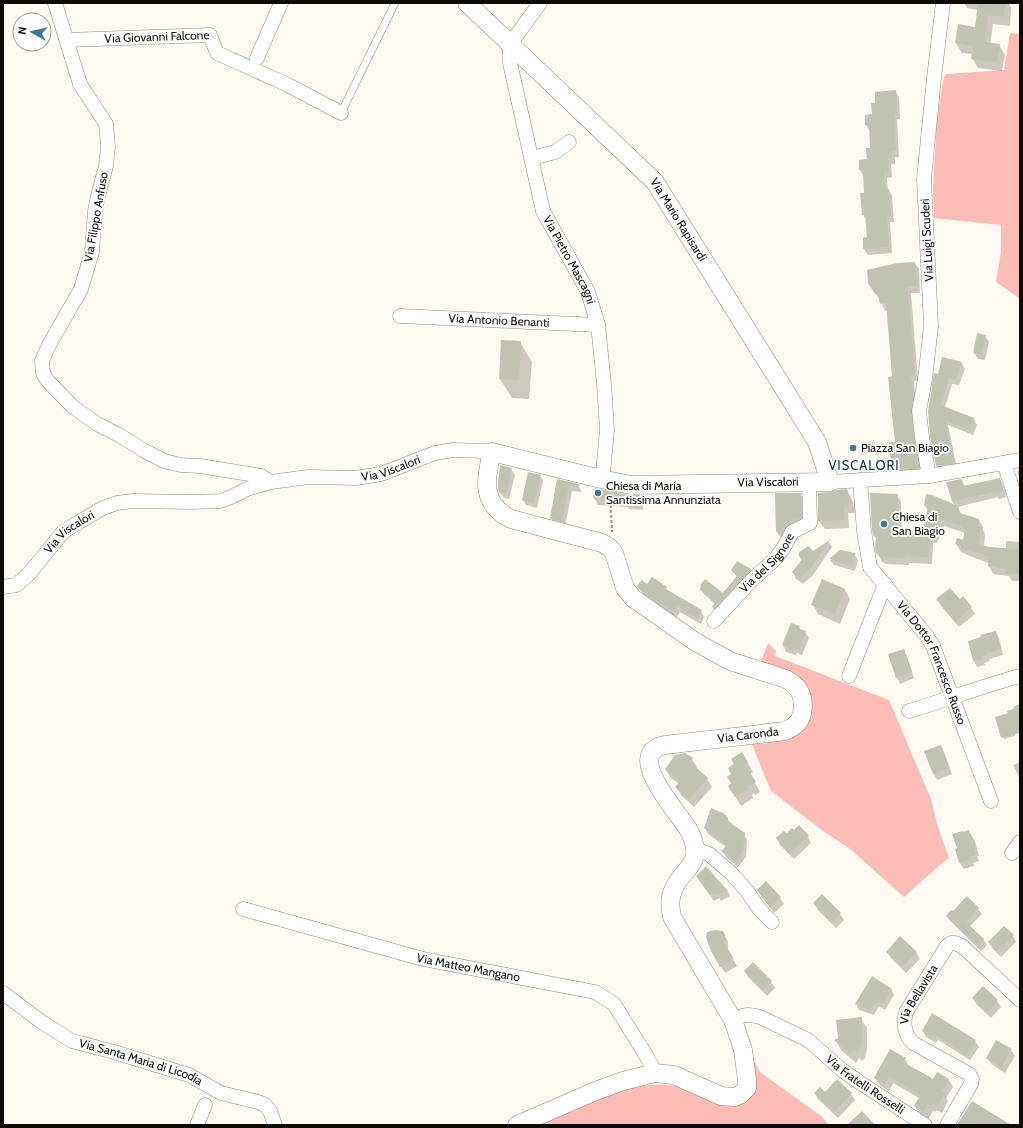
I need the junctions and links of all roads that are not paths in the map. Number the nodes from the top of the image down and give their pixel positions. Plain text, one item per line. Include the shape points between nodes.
1 (55, 3) edge
2 (281, 3) edge
3 (395, 3) edge
4 (467, 3) edge
5 (540, 3) edge
6 (943, 3) edge
7 (483, 10) edge
8 (67, 40) junction
9 (510, 44) junction
10 (257, 58) dead end
11 (341, 113) joint
12 (569, 142) dead end
13 (532, 158) junction
14 (400, 316) dead end
15 (598, 325) junction
16 (817, 442) junction
17 (492, 452) junction
18 (1020, 460) edge
19 (1004, 463) junction
20 (929, 476) junction
21 (606, 480) junction
22 (860, 480) junction
23 (809, 481) junction
24 (271, 482) junction
25 (830, 482) junction
26 (1020, 512) edge
27 (884, 584) junction
28 (3, 587) edge
29 (714, 621) dead end
30 (849, 676) dead end
31 (1020, 676) edge
32 (952, 698) junction
33 (909, 711) dead end
34 (991, 801) dead end
35 (1020, 842) edge
36 (695, 849) junction
37 (1012, 853) dead end
38 (243, 909) dead end
39 (772, 922) dead end
40 (3, 993) edge
41 (1020, 1000) edge
42 (733, 1020) junction
43 (655, 1074) junction
44 (205, 1105) dead end
45 (197, 1125) edge
46 (275, 1125) edge
47 (517, 1125) edge
48 (925, 1125) edge
49 (947, 1125) edge

1 - 8 street, Via Filippo Anfuso
2 - 10 street
3 - 11 lane
4 - 7 street, Via Mario Rapisardi
5 - 9 street
6 - 20 street, Via Luigi Scuderi via 924,179 931,326 919,411
7 - 9 street, Via Mario Rapisardi
8 - 11 street, Via Giovanni Falcone via 210,35 217,52
8 - 24 street, Via Filippo Anfuso via 80,84 106,124 108,147 95,212 92,252 81,289 42,361 43,373 72,406 97,424 164,461 261,476
9 - 13 street, Via Pietro Mascagni via 510,63
9 - 16 street, Via Mario Rapisardi via 655,182
12 - 13 street via 555,152
13 - 15 street, Via Pietro Mascagni via 544,211 588,292
14 - 15 street, Via Antonio Benanti
15 - 21 street, Via Pietro Mascagni via 604,384 606,430 603,472
16 - 23 street
16 - 25 street, Via Mario Rapisardi
17 - 21 street, Via Viscalori
17 - 24 street, Via Viscalori via 453,450 435,453 381,474 356,478 308,477
17 - 36 street, Via Caronda via 487,482 493,506 501,514 609,547 614,553 625,588 633,598 705,648 730,661 786,679 798,688 803,704 802,712 794,726 786,731 665,745 656,748 651,754 650,769 656,783 689,830
18 - 19 street
19 - 20 street
19 - 26 street
20 - 22 street
21 - 23 street, Via Viscalori via 631,485
22 - 25 street
22 - 27 street, Via Dottor Francesco Russo via 870,567
23 - 25 street, Via Viscalori
23 - 29 street, Via del Signore via 810,523 792,532 776,558
24 - 28 street, Via Viscalori via 220,501 133,501 103,508 63,532 28,575 16,585
27 - 30 street
27 - 32 street, Via Dottor Francesco Russo via 933,646
31 - 32 street
32 - 33 street
32 - 34 street, Via Dottor Francesco Russo
35 - 37 street
36 - 39 street via 709,854 731,873
36 - 42 street via 693,862 674,886 670,905 672,917
38 - 43 street, Via Matteo Mangano via 423,959 595,992 614,1004
40 - 46 street, Via Santa Maria di Licodia via 43,1023 72,1040 188,1075 221,1093 265,1105
41 - 49 street, Via Bellavista via 962,946 951,943 906,1012 904,1020 907,1037 913,1043 969,1074 972,1080
42 - 43 street via 743,1050 747,1080 747,1088 742,1094 734,1097 721,1096 674,1075
42 - 48 street, Via Fratelli Rosselli via 742,1015 760,1016 808,1040 842,1070
43 - 47 street via 598,1090
44 - 45 street

